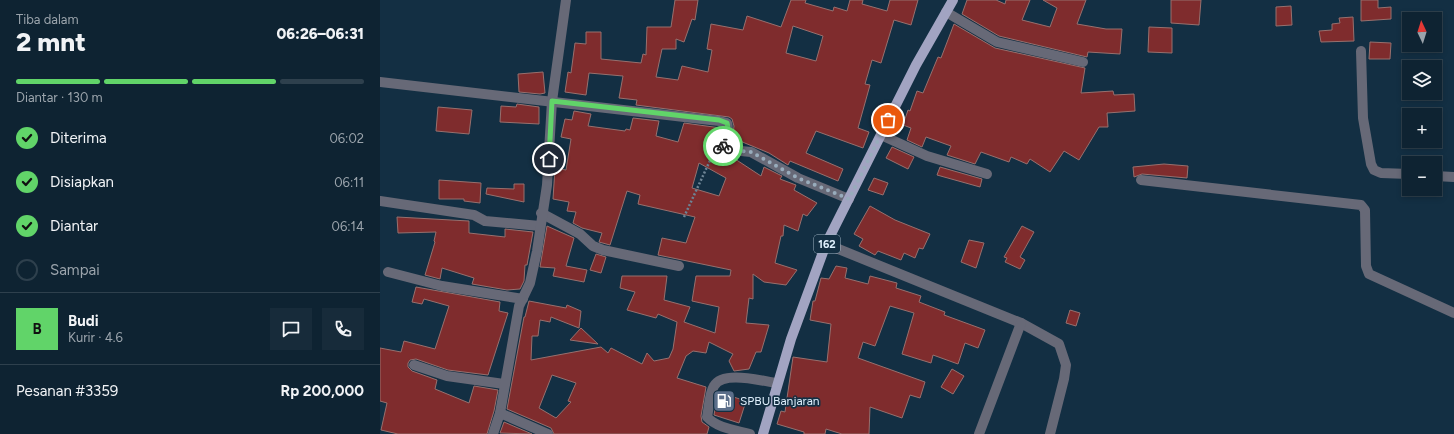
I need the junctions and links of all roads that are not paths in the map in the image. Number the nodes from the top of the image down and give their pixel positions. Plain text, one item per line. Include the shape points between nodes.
1 (566, 0) edge
2 (953, 0) edge
3 (946, 12) junction
4 (1361, 51) dead end
5 (1083, 62) dead end
6 (380, 82) edge
7 (552, 101) junction
8 (881, 134) junction
9 (987, 174) dead end
10 (1402, 174) edge
11 (1442, 176) edge
12 (1454, 177) edge
13 (1141, 180) dead end
14 (849, 199) junction
15 (380, 201) edge
16 (541, 213) junction
17 (540, 226) junction
18 (826, 244) junction
19 (679, 266) dead end
20 (388, 272) dead end
21 (523, 299) junction
22 (1454, 313) edge
23 (1021, 323) junction
24 (414, 365) dead end
25 (777, 383) junction
26 (504, 384) junction
27 (500, 413) junction
28 (493, 434) edge
29 (548, 434) edge
30 (750, 434) edge
31 (763, 434) edge
32 (979, 434) edge
33 (1050, 434) edge

1 - 7 street
2 - 3 main road, 162
3 - 5 street via 997,42
3 - 8 main road, 162 via 916,64
4 - 10 street via 1363,118 1371,164 1374,170
6 - 7 street
7 - 14 street via 719,120 727,123 728,128 719,145 731,150 751,152 798,178
7 - 16 street via 547,185
8 - 9 street via 927,156
8 - 14 main road, 162
11 - 12 street
13 - 22 street via 1361,205 1365,210 1366,266 1369,274
14 - 18 main road, 162
15 - 17 street via 474,215 485,221
16 - 17 street
16 - 19 street via 603,250
17 - 21 street via 530,284
18 - 23 street
18 - 25 main road, 162
20 - 21 street via 442,286
21 - 26 street via 519,306
23 - 32 street
23 - 33 street via 1059,344 1066,365
24 - 26 street via 447,376
25 - 30 street via 729,376 714,386 707,417 719,425
25 - 31 main road, 162
26 - 27 street
27 - 28 street
27 - 29 street

